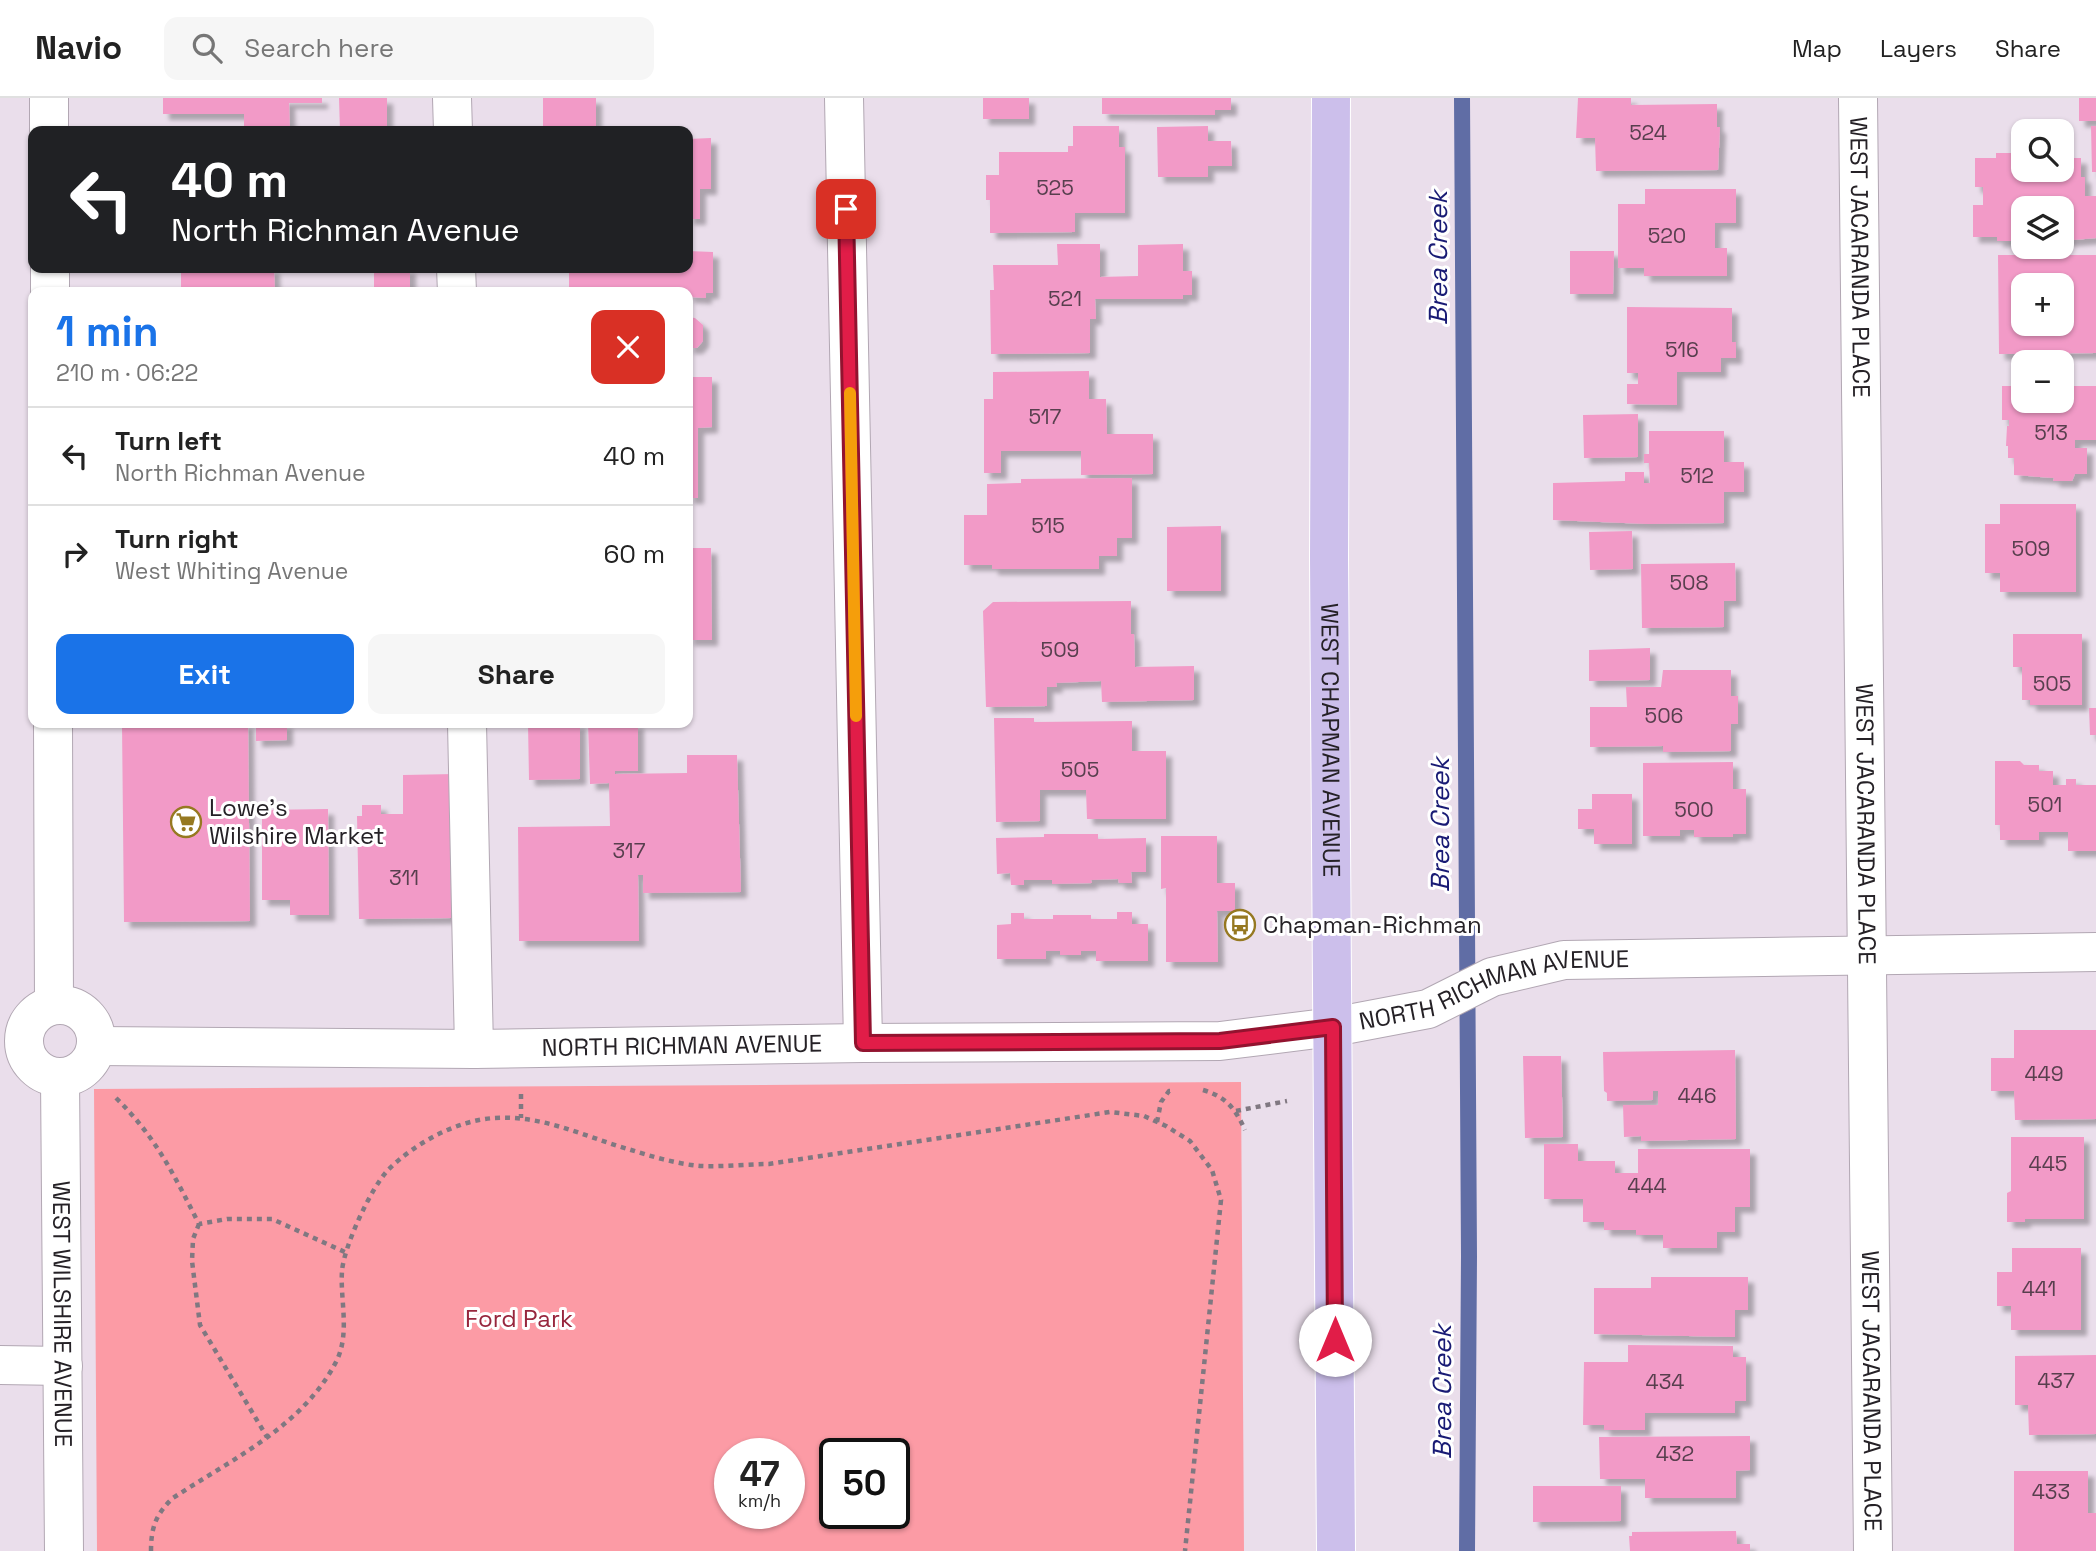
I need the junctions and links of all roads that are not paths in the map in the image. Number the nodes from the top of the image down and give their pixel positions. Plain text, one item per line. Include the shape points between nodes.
1 (49, 98) edge
2 (452, 98) edge
3 (844, 98) edge
4 (1331, 98) edge
5 (1858, 98) edge
6 (49, 126) edge
7 (453, 126) edge
8 (53, 728) edge
9 (467, 728) edge
10 (2096, 951) edge
11 (1867, 955) junction
12 (54, 1005) junction
13 (1333, 1027) junction
14 (12, 1040) edge
15 (863, 1043) junction
16 (96, 1046) junction
17 (474, 1049) junction
18 (60, 1078) junction
19 (0, 1365) edge
20 (62, 1366) junction
21 (64, 1551) edge
22 (1336, 1551) edge
23 (1873, 1551) edge

1 - 6 street
2 - 7 street
3 - 15 street
4 - 13 main road, WEST CHAPMAN AVENUE
5 - 11 street, WEST JACARANDA PLACE
8 - 12 street
9 - 17 street
10 - 11 street, NORTH RICHMAN AVENUE
11 - 13 street, NORTH RICHMAN AVENUE via 1564,960 1492,977 1428,1009
11 - 23 street, WEST JACARANDA PLACE
12 - 14 street via 33,1017
12 - 16 street via 67,1005 87,1017
13 - 15 street, NORTH RICHMAN AVENUE via 1220,1041
13 - 22 main road, WEST CHAPMAN AVENUE
14 - 18 street via 30,1062
15 - 17 street, NORTH RICHMAN AVENUE
16 - 17 street, NORTH RICHMAN AVENUE
16 - 18 street via 81,1071
18 - 20 street, WEST WILSHIRE AVENUE
19 - 20 street
20 - 21 street, WEST WILSHIRE AVENUE

